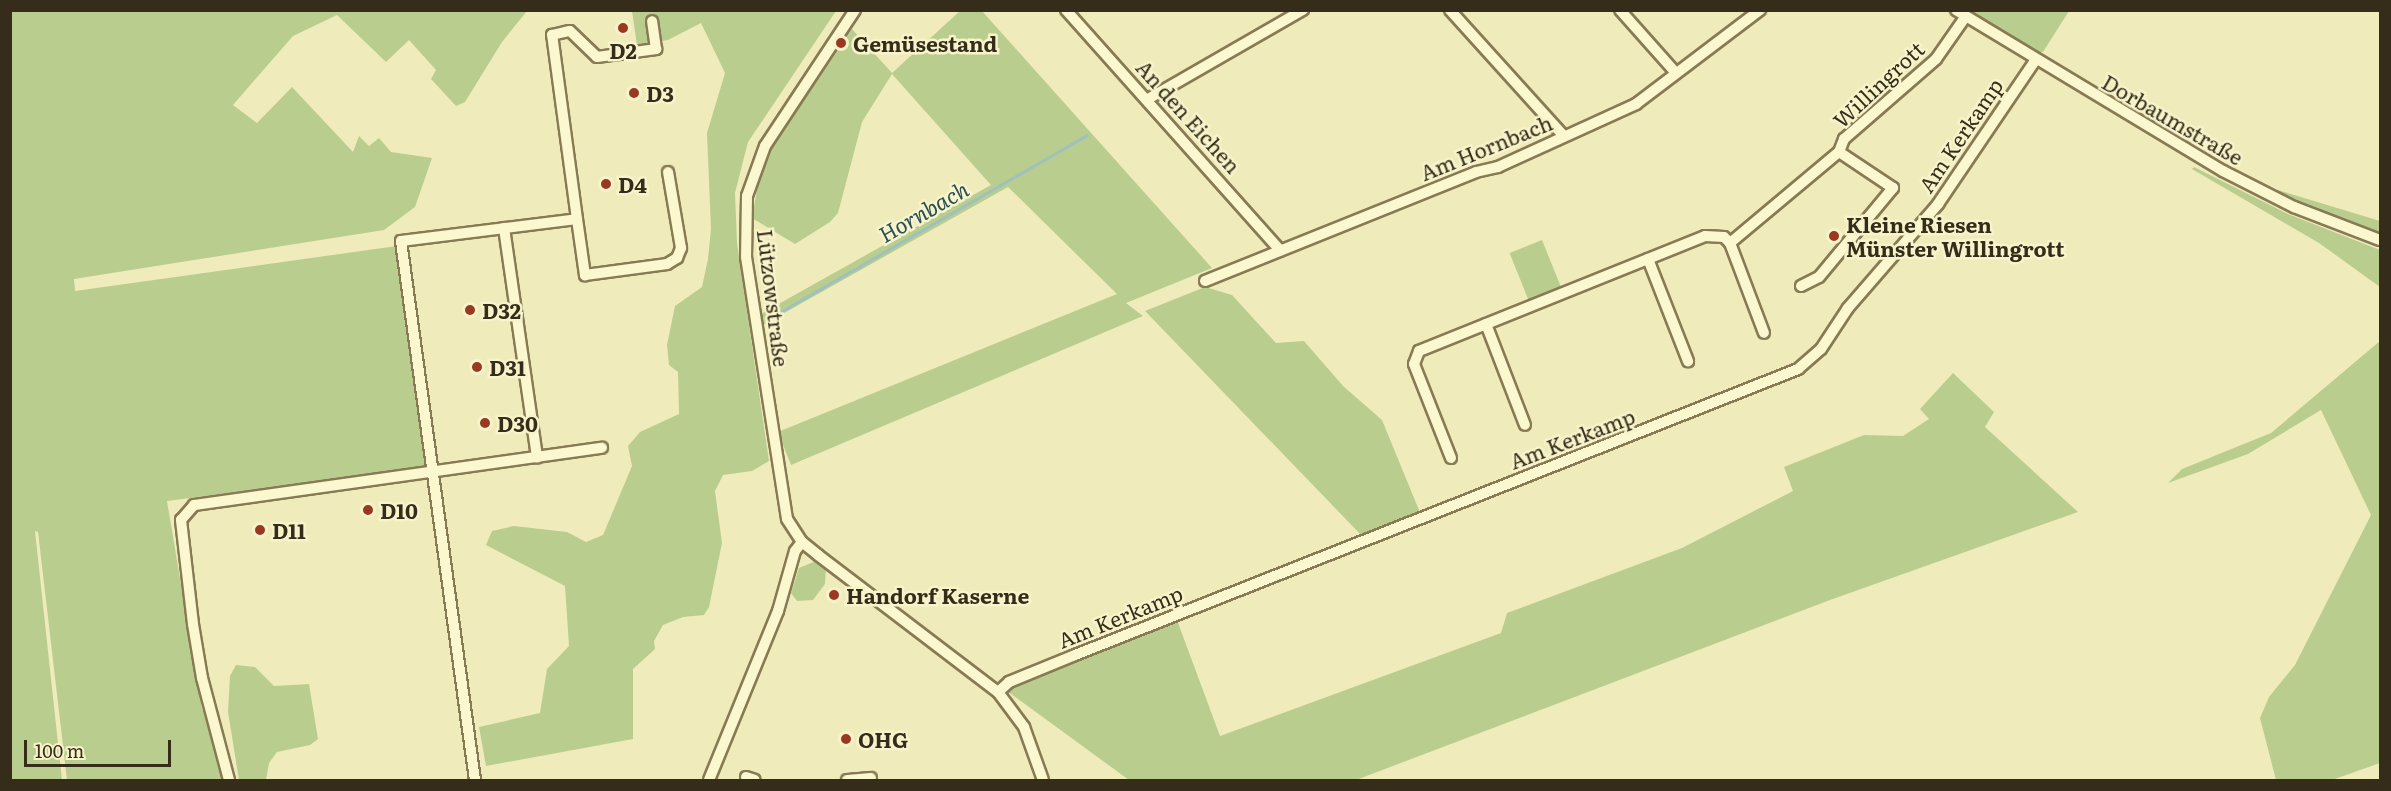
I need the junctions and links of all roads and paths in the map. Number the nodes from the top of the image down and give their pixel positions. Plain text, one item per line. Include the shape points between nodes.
1 (855, 10) edge
2 (1303, 10) edge
3 (1450, 10) edge
4 (1620, 10) edge
5 (1760, 10) edge
6 (1068, 11) edge
7 (1961, 13) edge
8 (652, 21) dead end
9 (2036, 59) junction
10 (1676, 73) junction
11 (1148, 99) junction
12 (1564, 136) junction
13 (1839, 152) junction
14 (668, 172) dead end
15 (577, 219) junction
16 (504, 228) junction
17 (2380, 240) edge
18 (1730, 243) junction
19 (1280, 250) junction
20 (1648, 259) junction
21 (1205, 281) dead end
22 (1801, 286) dead end
23 (1486, 324) junction
24 (1764, 333) dead end
25 (1688, 361) dead end
26 (1525, 425) dead end
27 (602, 448) dead end
28 (537, 458) junction
29 (1451, 458) dead end
30 (435, 474) junction
31 (802, 542) junction
32 (998, 692) junction
33 (871, 778) dead end
34 (229, 780) edge
35 (475, 780) edge
36 (709, 780) edge
37 (847, 780) edge
38 (1043, 780) edge

1 - 31 street, Lützowstraße via 765,146 753,176 745,214 746,257 783,505
2 - 11 street
3 - 12 street
4 - 10 street
5 - 10 street, Am Hornbach
6 - 11 street, An den Eichen
7 - 9 street, Dorbaumstraße
7 - 13 street, Willingrott via 1936,59 1844,139
8 - 15 street via 656,49 597,57 570,31 552,35
9 - 17 street, Dorbaumstraße via 2223,171 2294,207
9 - 32 street, Am Kerkamp via 1938,204 1848,308 1821,349 1798,369 1075,655 1009,682
10 - 12 street, Am Hornbach via 1636,104
11 - 19 street, An den Eichen
12 - 19 street, Am Hornbach via 1498,166
13 - 18 street, Willingrott
13 - 22 street, Willingrott via 1893,188 1819,277
14 - 15 street via 681,248 677,258 667,264 585,275
15 - 16 street
16 - 28 street
16 - 30 street via 401,241
18 - 20 street via 1724,237 1705,236
18 - 24 street
19 - 21 street, Am Hornbach
20 - 23 street
20 - 25 street
23 - 26 street
23 - 29 street via 1419,351 1414,357
27 - 28 street
28 - 30 street
30 - 34 street via 194,505 181,520 202,678
30 - 35 street
31 - 32 street, Lützowstraße
31 - 36 street via 795,551 778,611
32 - 38 street, Lützowstraße via 1024,727
33 - 37 street

